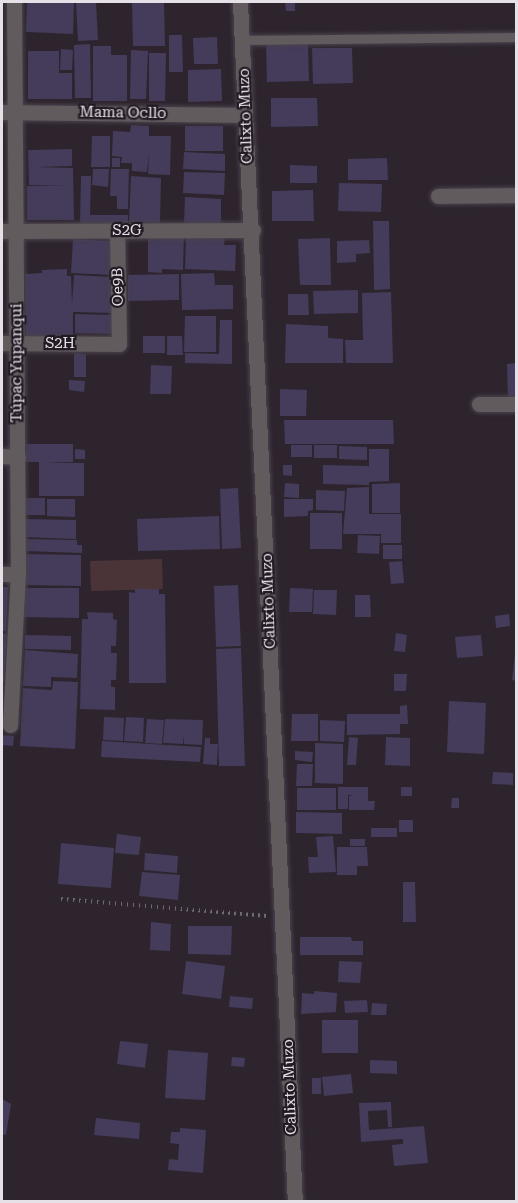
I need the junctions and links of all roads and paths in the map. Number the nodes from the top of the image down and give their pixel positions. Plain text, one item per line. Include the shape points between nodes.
1 (14, 2) edge
2 (240, 2) edge
3 (516, 37) edge
4 (244, 40) junction
5 (8, 112) edge
6 (244, 115) junction
7 (516, 195) edge
8 (438, 196) dead end
9 (253, 230) junction
10 (9, 231) edge
11 (117, 231) junction
12 (9, 343) edge
13 (119, 344) joint
14 (479, 404) dead end
15 (516, 404) edge
16 (2, 456) edge
17 (18, 457) junction
18 (2, 574) edge
19 (18, 574) junction
20 (10, 725) dead end
21 (61, 899) dead end
22 (282, 918) junction
23 (295, 1202) edge

1 - 5 street, Túpac Yupanqui
2 - 4 street, Calixto Muzo
3 - 4 lane
4 - 6 street, Calixto Muzo
5 - 6 street, Mama Ocllo
5 - 10 street, Túpac Yupanqui
6 - 9 street, Calixto Muzo
7 - 8 street
9 - 11 street, S2G
9 - 22 street, Calixto Muzo
10 - 11 street, S2G
10 - 12 street, Túpac Yupanqui
11 - 13 street, Oe9B
12 - 13 street, S2H
12 - 17 street, Túpac Yupanqui
14 - 15 street
16 - 17 street
17 - 19 street, Túpac Yupanqui
18 - 19 street
19 - 20 street, Túpac Yupanqui
21 - 22 path
22 - 23 street, Calixto Muzo

